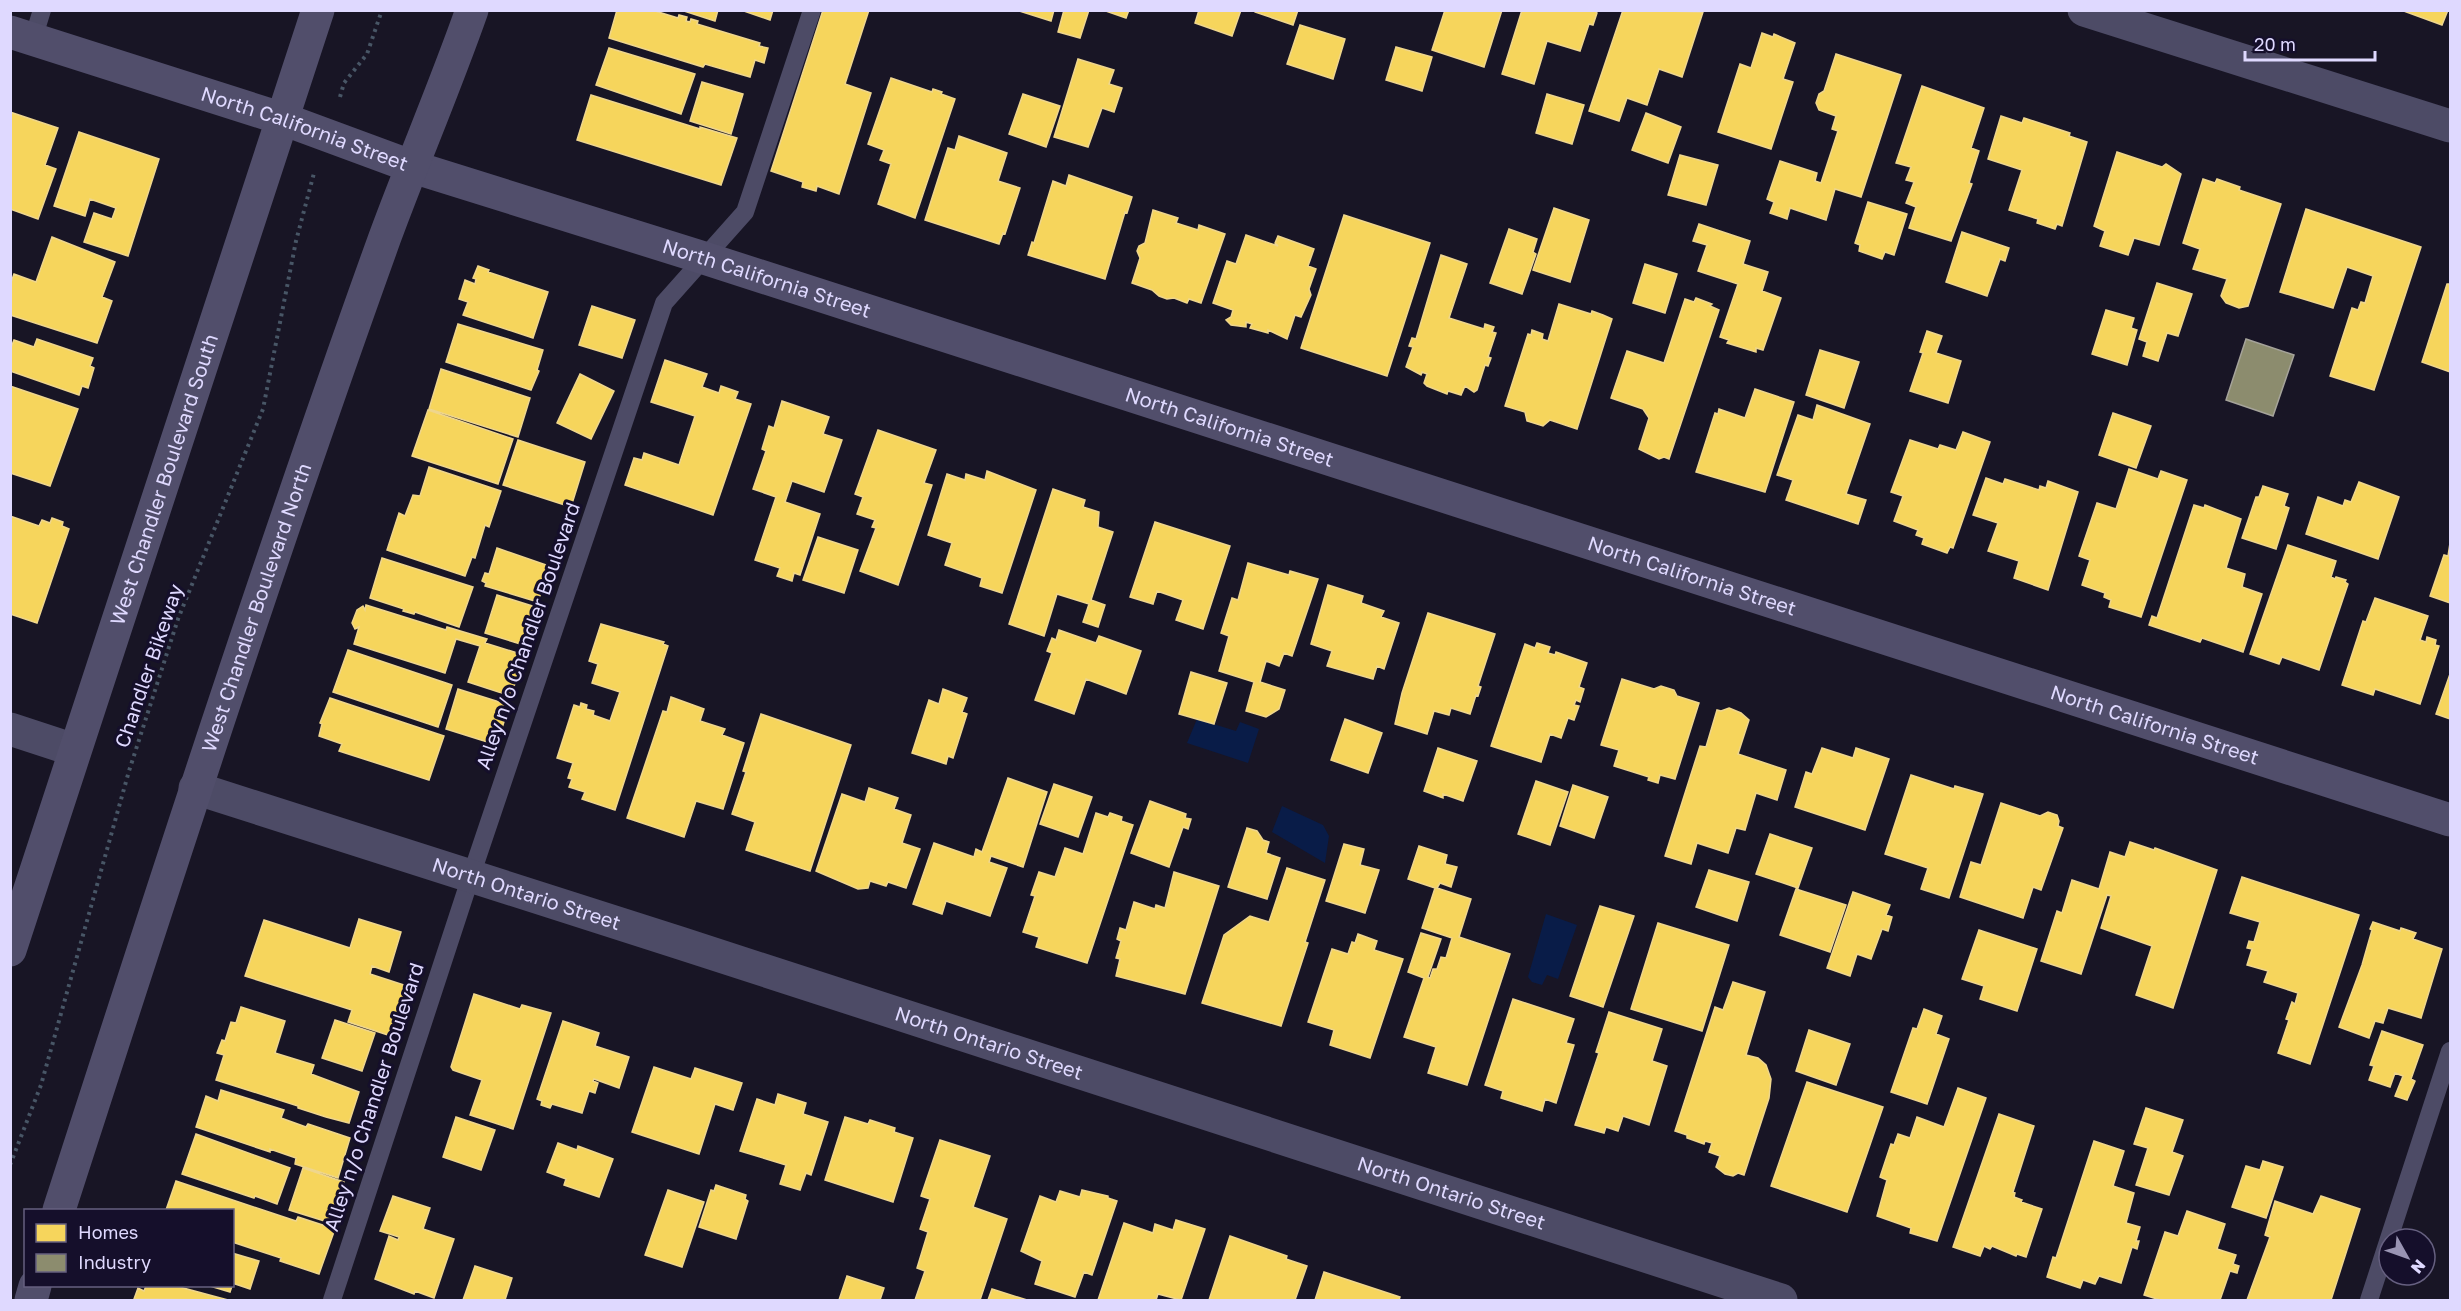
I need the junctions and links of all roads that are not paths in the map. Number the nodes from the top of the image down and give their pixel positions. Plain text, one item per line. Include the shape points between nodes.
1 (318, 10) edge
2 (472, 10) edge
3 (812, 10) edge
4 (2084, 10) edge
5 (29, 27) edge
6 (283, 120) junction
7 (2451, 126) edge
8 (413, 167) junction
9 (704, 258) junction
10 (10, 729) edge
11 (74, 750) junction
12 (195, 788) junction
13 (2451, 820) edge
14 (471, 876) junction
15 (10, 950) edge
16 (2451, 1051) edge
17 (59, 1209) edge
18 (332, 1300) edge
19 (1781, 1300) edge
20 (2369, 1300) edge

1 - 6 street, West Chandler Boulevard South
2 - 8 street, West Chandler Boulevard North
3 - 9 lane, Alley n/o Chandler Boulevard via 745,212
4 - 7 street
5 - 6 street, North California Street
6 - 8 street, North California Street
6 - 11 street, West Chandler Boulevard South
8 - 9 street, North California Street
8 - 12 street, West Chandler Boulevard North
9 - 13 street, North California Street
9 - 14 lane, Alley n/o Chandler Boulevard via 664,303
10 - 11 street
11 - 15 street, West Chandler Boulevard South
12 - 14 street, North Ontario Street
12 - 17 street, West Chandler Boulevard North
14 - 18 lane, Alley n/o Chandler Boulevard
14 - 19 street, North Ontario Street
16 - 20 lane

